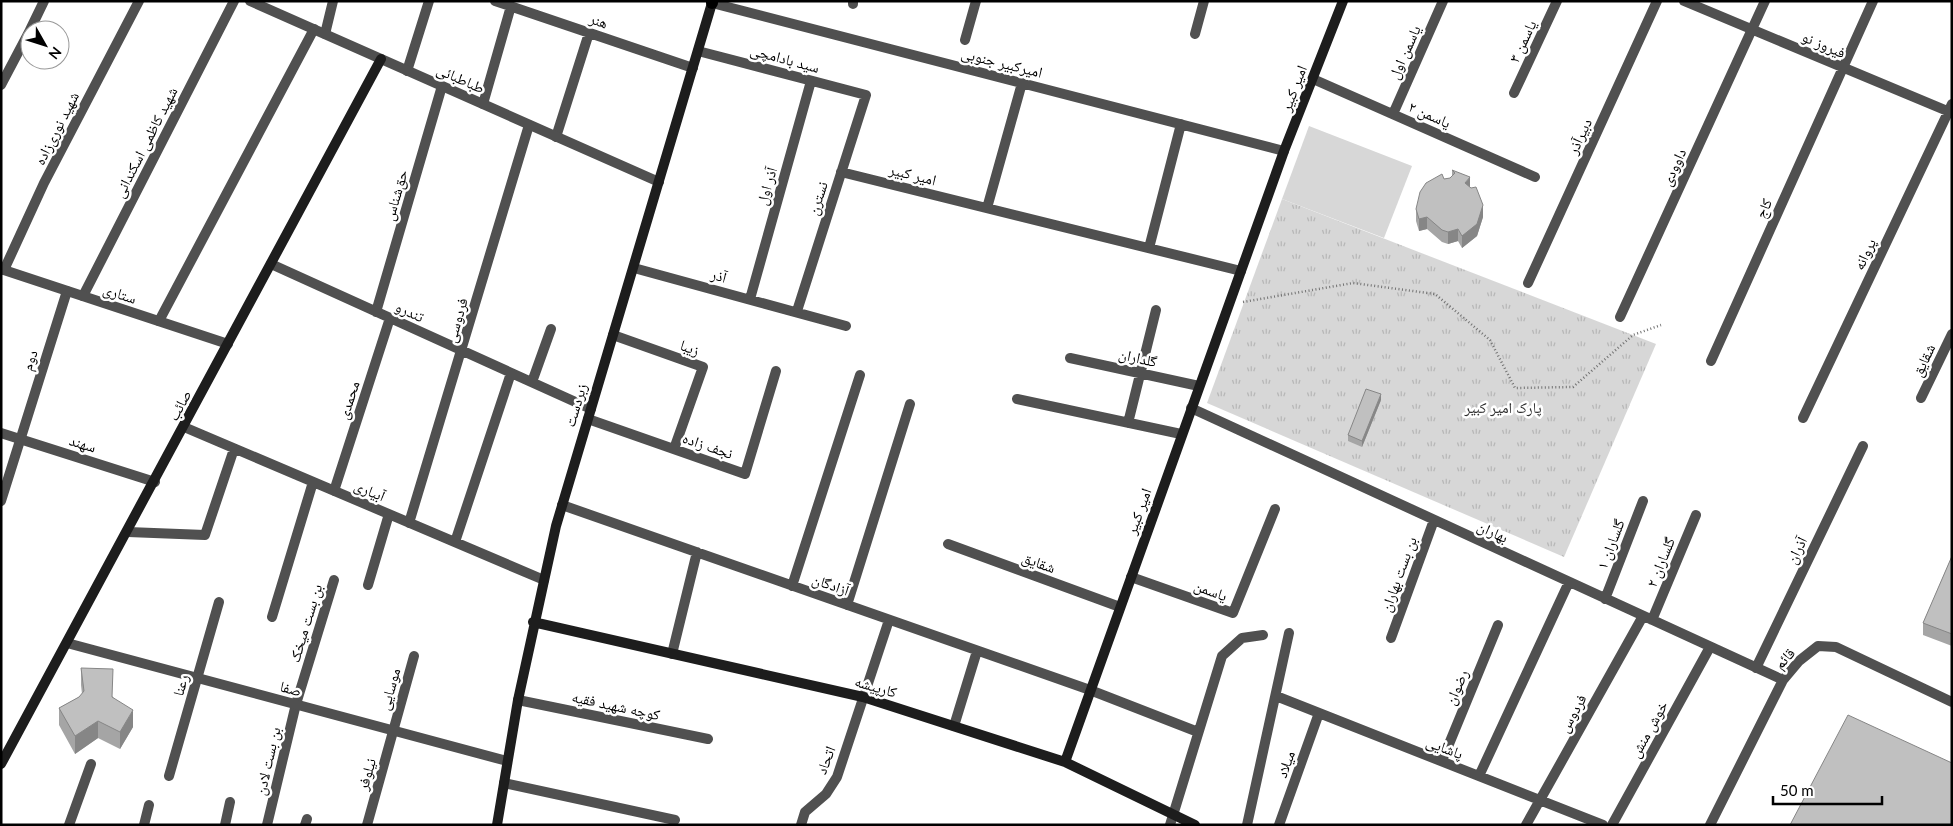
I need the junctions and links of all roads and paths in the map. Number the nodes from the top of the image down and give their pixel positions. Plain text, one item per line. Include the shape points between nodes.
1 (44, 1) edge
2 (139, 1) edge
3 (234, 1) edge
4 (250, 1) edge
5 (333, 1) edge
6 (429, 1) edge
7 (495, 1) edge
8 (976, 1) edge
9 (1204, 1) edge
10 (1343, 1) edge
11 (1443, 1) edge
12 (1557, 1) edge
13 (1658, 1) edge
14 (1684, 1) edge
15 (1765, 1) edge
16 (1873, 1) edge
17 (712, 2) edge
18 (511, 6) junction
19 (35, 20) edge
20 (314, 29) junction
21 (1752, 30) junction
22 (589, 33) junction
23 (325, 34) junction
24 (1195, 34) dead end
25 (965, 40) dead end
26 (20, 49) edge
27 (698, 51) junction
28 (381, 59) junction
29 (693, 68) junction
30 (1842, 68) junction
31 (407, 70) junction
32 (1312, 79) junction
33 (811, 81) junction
34 (1022, 83) junction
35 (1, 85) edge
36 (442, 86) junction
37 (1514, 93) dead end
38 (866, 95) joint
39 (483, 104) junction
40 (1950, 110) edge
41 (1393, 114) junction
42 (1181, 124) junction
43 (529, 125) junction
44 (556, 137) junction
45 (1284, 151) junction
46 (841, 172) junction
47 (1535, 177) dead end
48 (659, 182) junction
49 (987, 208) junction
50 (1149, 248) junction
51 (271, 264) junction
52 (634, 268) junction
53 (3, 270) edge
54 (1241, 271) junction
55 (1528, 283) dead end
56 (67, 291) junction
57 (83, 296) junction
58 (750, 299) junction
59 (1229, 303) junction
60 (1156, 310) dead end
61 (797, 311) junction
62 (376, 312) junction
63 (1620, 317) dead end
64 (390, 318) junction
65 (159, 321) junction
66 (1661, 324) dead end
67 (846, 326) dead end
68 (551, 330) dead end
69 (1952, 334) edge
70 (613, 335) junction
71 (228, 344) junction
72 (463, 351) junction
73 (1070, 358) dead end
74 (1711, 361) dead end
75 (776, 370) dead end
76 (512, 373) junction
77 (1140, 374) junction
78 (860, 375) dead end
79 (532, 382) junction
80 (1199, 386) junction
81 (1922, 398) dead end
82 (1017, 399) dead end
83 (910, 404) dead end
84 (1191, 408) junction
85 (590, 414) junction
86 (1804, 418) dead end
87 (1128, 423) junction
88 (184, 427) junction
89 (1, 433) edge
90 (1182, 434) junction
91 (20, 439) junction
92 (1863, 446) dead end
93 (234, 449) junction
94 (674, 449) junction
95 (155, 482) junction
96 (313, 482) junction
97 (334, 491) junction
98 (1, 501) edge
99 (1643, 501) dead end
100 (562, 505) junction
101 (1275, 509) dead end
102 (389, 514) junction
103 (1696, 515) dead end
104 (1434, 520) junction
105 (409, 523) junction
106 (128, 532) junction
107 (455, 542) junction
108 (948, 544) dead end
109 (697, 552) junction
110 (1131, 577) junction
111 (334, 580) dead end
112 (544, 580) junction
113 (1569, 582) junction
114 (368, 585) dead end
115 (792, 586) junction
116 (1605, 599) junction
117 (219, 602) dead end
118 (847, 605) junction
119 (1120, 607) junction
120 (272, 617) dead end
121 (1648, 618) junction
122 (889, 620) junction
123 (533, 622) junction
124 (1498, 625) dead end
125 (1289, 633) dead end
126 (1262, 635) dead end
127 (1392, 638) dead end
128 (67, 643) junction
129 (1710, 647) junction
130 (977, 651) junction
131 (672, 654) junction
132 (414, 656) dead end
133 (1756, 668) junction
134 (198, 678) junction
135 (1782, 680) junction
136 (1090, 690) junction
137 (1276, 696) junction
138 (863, 697) junction
139 (518, 700) junction
140 (1952, 702) edge
141 (296, 704) junction
142 (1318, 713) junction
143 (954, 726) junction
144 (393, 730) junction
145 (1198, 732) junction
146 (708, 739) dead end
147 (507, 761) junction
148 (1442, 761) junction
149 (1065, 762) junction
150 (1, 764) edge
151 (91, 764) dead end
152 (170, 776) dead end
153 (1479, 776) junction
154 (504, 783) junction
155 (1540, 800) junction
156 (230, 802) dead end
157 (150, 805) dead end
158 (675, 820) dead end
159 (1173, 820) edge
160 (69, 825) edge
161 (144, 825) edge
162 (225, 825) edge
163 (267, 825) edge
164 (367, 825) edge
165 (497, 825) edge
166 (800, 825) edge
167 (1195, 825) edge
168 (1247, 825) edge
169 (1279, 825) edge
170 (1526, 825) edge
171 (1603, 825) edge
172 (1612, 825) edge
173 (1710, 825) edge

1 - 19 street
2 - 53 street, شهید نوری‌زاده
3 - 57 street, شهید کاظمی اسکندانی
4 - 20 street, طباطبائی
5 - 23 street
6 - 31 street
7 - 18 street, هنر
8 - 25 street
9 - 24 street
10 - 32 main road, امیر کبیر
11 - 41 street, یاسمن اول
12 - 37 street, یاسمن ۳
13 - 55 street, دبیرآذر
14 - 21 street, فیروز نو
15 - 21 street, داوودی
16 - 30 street, کاج
17 - 27 main road, زبردست
17 - 34 street, امیرکبیر جنوبی
18 - 22 street, هنر
18 - 39 street
20 - 23 street, طباطبائی
20 - 65 street
21 - 30 street, فیروز نو
21 - 63 street, داوودی
22 - 29 street, هنر
22 - 44 street
23 - 28 street, طباطبائی
26 - 35 street
27 - 29 main road, زبردست
27 - 33 street, سید بادامچی
28 - 31 street, طباطبائی
28 - 51 main road, صائب
29 - 48 main road, زبردست
30 - 40 street, فیروز نو
30 - 74 street, کاج
31 - 36 street, طباطبائی
32 - 41 street, یاسمن ۲
32 - 45 main road, امیر کبیر
33 - 38 street, سید بادامچی
33 - 58 street, آذر اول
34 - 42 street, امیرکبیر جنوبی
34 - 49 street
36 - 39 street, طباطبائی
36 - 62 street, حق‌شناس
38 - 46 street, نسترن
39 - 43 street, طباطبائی
40 - 86 street, پروانه
41 - 47 street, یاسمن ۲
42 - 45 street, امیرکبیر جنوبی
42 - 50 street
43 - 44 street, طباطبائی
43 - 72 street, فردوسی
44 - 48 street, طباطبائی
45 - 54 main road, امیر کبیر
46 - 49 street, امیر کبیر
46 - 61 street, نسترن
48 - 52 main road, زبردست
49 - 50 street, امیر کبیر
50 - 54 street, امیر کبیر
51 - 62 street, تندرو
51 - 71 main road, صائب
52 - 58 street, آذر
52 - 70 main road, زبردست
53 - 56 street, ستاری
54 - 59 main road, امیر کبیر
56 - 57 street, ستاری
56 - 91 street, دوم
57 - 65 street, ستاری
58 - 61 street, آذر
59 - 66 path via 1282,297 1352,283 1435,294 1490,340 1514,388 1574,387 1633,335
59 - 80 main road, امیر کبیر
60 - 77 street
61 - 67 street, آذر
62 - 64 street, تندرو
64 - 72 street, تندرو
64 - 97 street, محمدی
65 - 71 street, ستاری
68 - 79 street
69 - 81 street, شقایق
70 - 85 main road, زبردست
70 - 94 street, زیبا via 703,367
71 - 88 main road, صائب
72 - 76 street, تندرو
72 - 105 street, فردوسی
73 - 77 street, گلداران
75 - 94 street, نجف زاده via 745,474
76 - 79 street, تندرو
76 - 107 street
77 - 80 street, گلداران
77 - 87 street
78 - 115 street
79 - 85 street, تندرو
80 - 84 main road, امیر کبیر
82 - 87 street
83 - 118 street
84 - 90 main road, امیر کبیر
84 - 104 street, بهاران
85 - 94 street, نجف زاده
85 - 100 main road, زبردست
87 - 90 street
88 - 93 street, آبیاری
88 - 95 main road, صائب
89 - 91 street, سهند
90 - 110 main road, امیر کبیر
91 - 95 street, سهند
91 - 98 street, دوم
92 - 133 street, آذران
93 - 96 street, آبیاری
93 - 106 street via 205,535
95 - 106 main road, صائب
96 - 97 street, آبیاری
96 - 120 street
97 - 102 street, آبیاری
99 - 116 street, گلساران ۱
100 - 109 street, آزادگان
100 - 112 main road, زبردست
101 - 110 street, یاسمن via 1233,614
102 - 105 street, آبیاری
102 - 114 street
103 - 121 street, گلساران ۲
104 - 113 street, بهاران
104 - 127 street, بن بست بهاران
105 - 107 street, آبیاری
106 - 128 main road, صائب
107 - 112 street, آبیاری
108 - 119 street, شقایق
109 - 115 street, آزادگان
109 - 131 street
110 - 119 main road, امیر کبیر
111 - 141 street, بن بست میخک
112 - 123 main road, زبردست
113 - 116 street, بهاران
113 - 153 street
115 - 118 street, آزادگان
116 - 121 street, بهاران
117 - 134 street, رعنا
118 - 122 street, آزادگان
119 - 136 main road, امیر کبیر
121 - 129 street, بهاران
121 - 155 street, فردوس
122 - 130 street, آزادگان
122 - 138 street, اتحاد
123 - 131 main road, کارپیشه
123 - 139 main road, زبردست
124 - 148 street, رضوان
125 - 137 street
126 - 145 street via 1242,638 1222,656
128 - 134 street, صفا
128 - 150 main road, صائب
129 - 133 street, بهاران
129 - 172 street, خوش منش
130 - 136 street, آزادگان
130 - 143 street
131 - 138 main road, کارپیشه
132 - 144 street, موسایی
133 - 135 street, بهاران
134 - 141 street, صفا
134 - 152 street, رعنا
135 - 140 street, قائم via 1818,646 1836,647
135 - 173 street, قائم
136 - 145 street, آزادگان
136 - 149 main road, امیر کبیر
137 - 142 street, پاشایی
137 - 168 street
138 - 143 main road, کارپیشه
138 - 166 street, اتحاد via 837,777 826,794 805,812
139 - 146 street, کوچه شهید فقیه
139 - 147 main road, زبردست
141 - 144 street, صفا
141 - 163 street, بن بست لادن
142 - 148 street, پاشایی
142 - 169 street, میلاد
143 - 149 main road, کارپیشه
144 - 147 street, صفا
144 - 164 street, نیلوفر
145 - 159 street
147 - 154 main road, زبردست
148 - 153 street, پاشایی
149 - 159 main road, کارپیشه
151 - 160 street
153 - 155 street, پاشایی
154 - 158 street
154 - 165 main road, زبردست
155 - 170 street, فردوس
155 - 171 street, پاشایی
156 - 162 street
157 - 161 street
159 - 167 main road, کارپیشه

